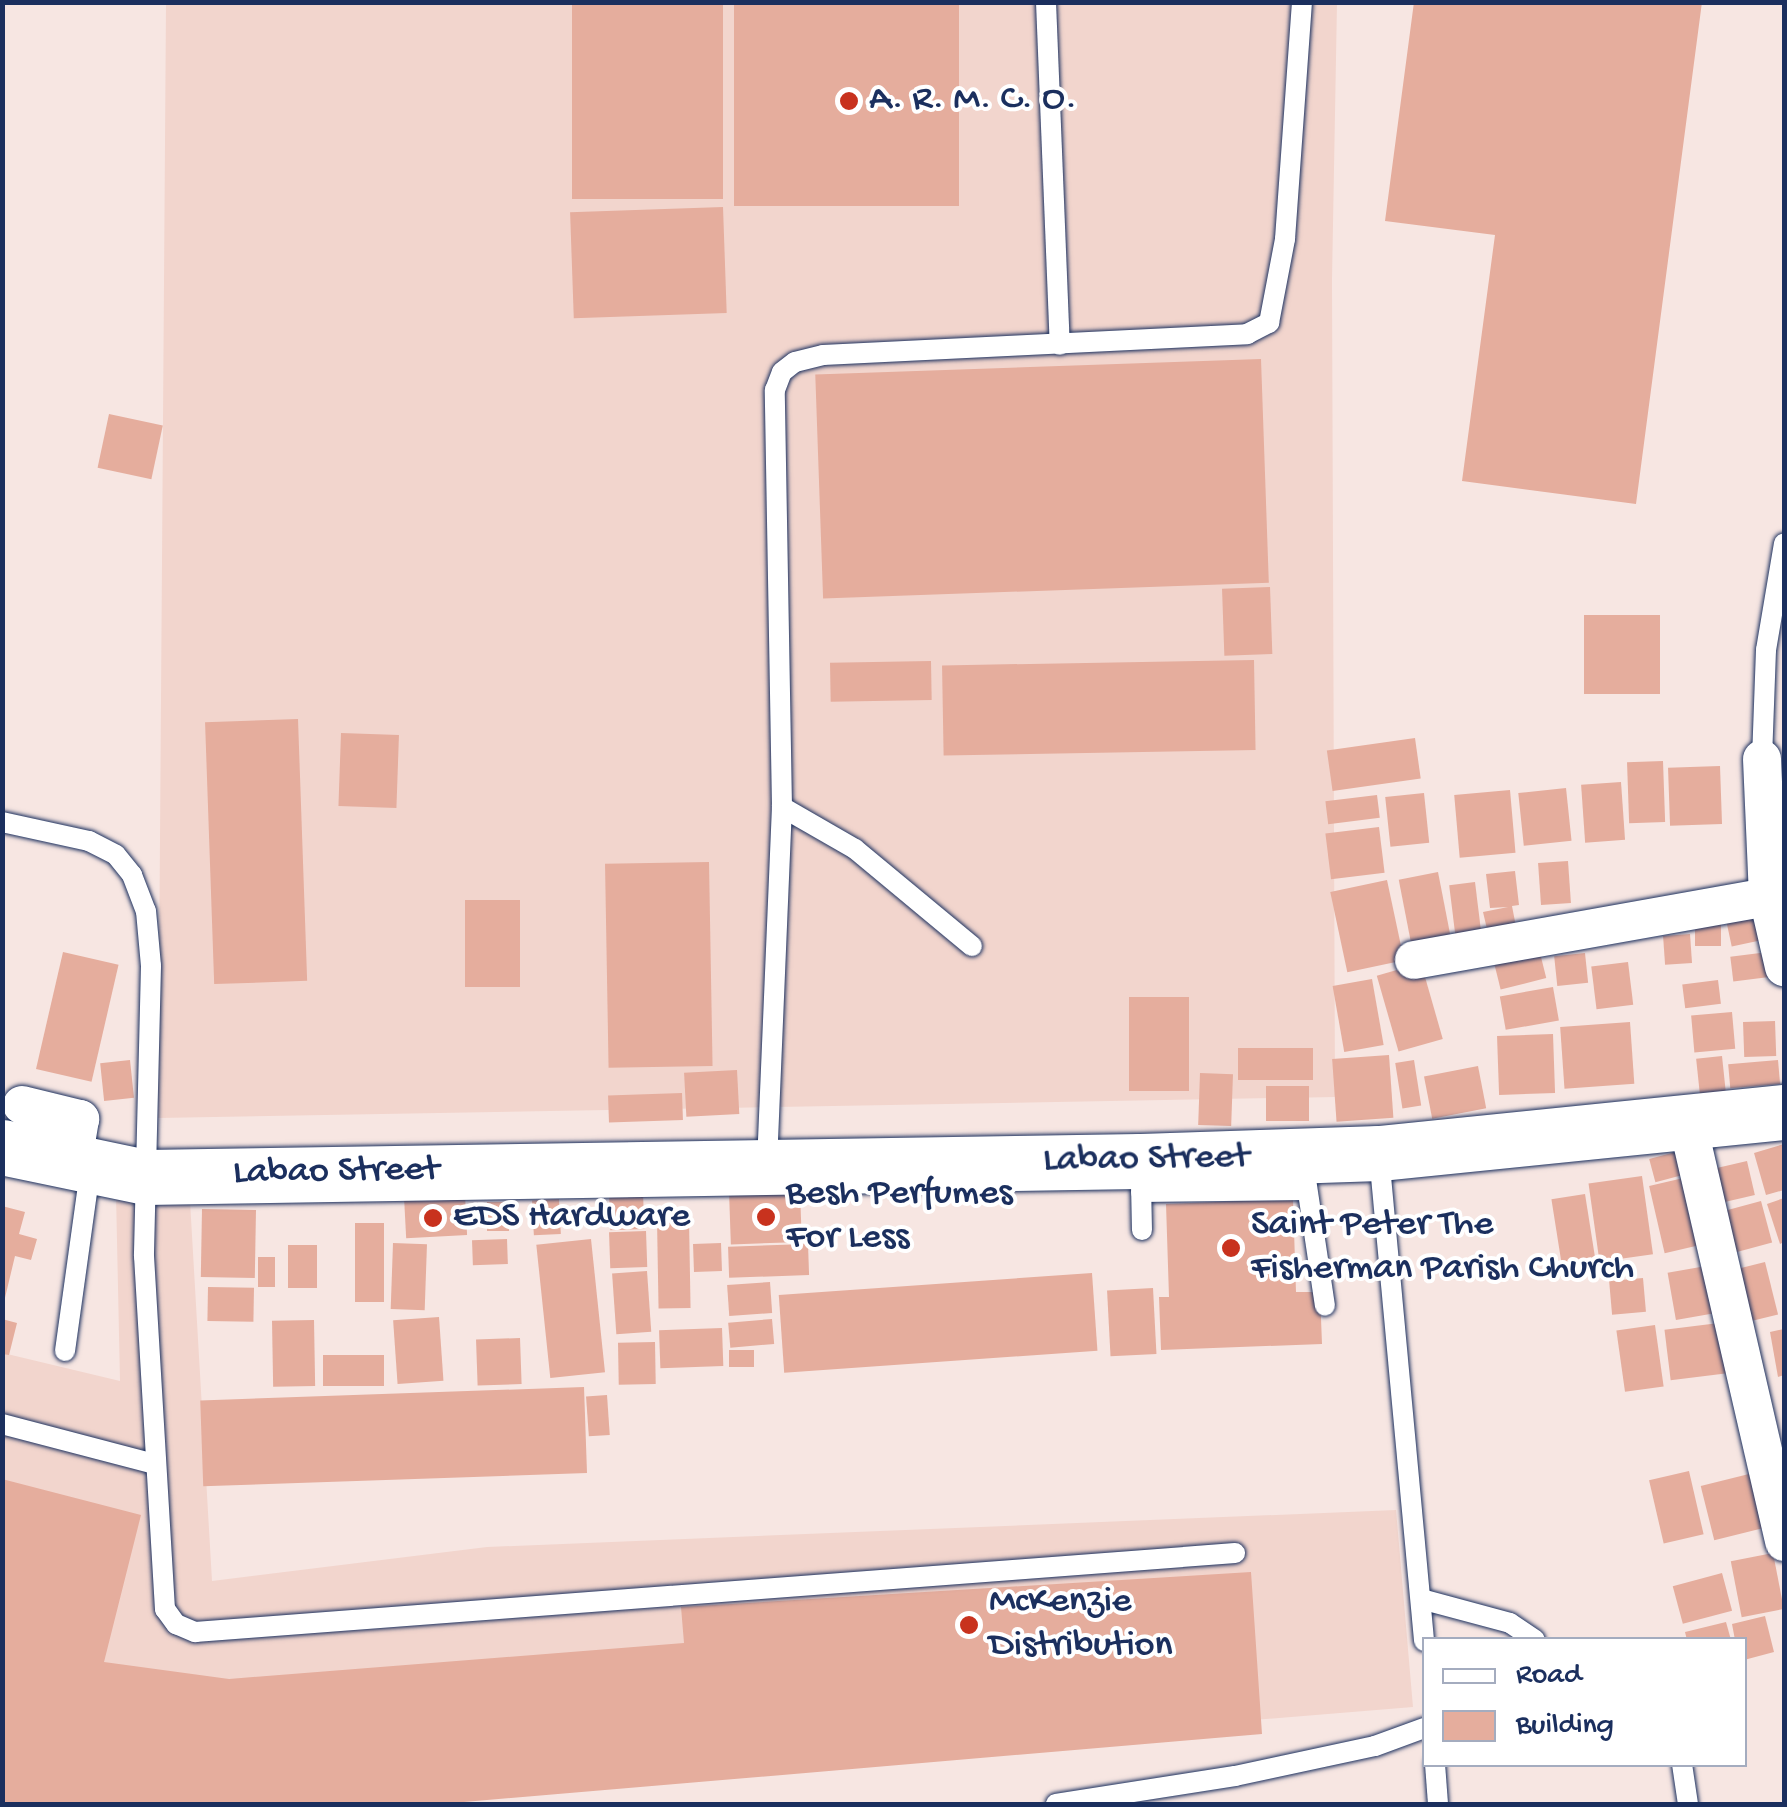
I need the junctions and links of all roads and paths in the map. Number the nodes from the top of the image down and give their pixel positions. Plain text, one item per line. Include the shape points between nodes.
1 (1046, 2) edge
2 (1302, 2) edge
3 (1060, 345) junction
4 (1784, 544) edge
5 (1762, 760) joint
6 (782, 807) junction
7 (2, 822) edge
8 (1768, 897) junction
9 (972, 946) dead end
10 (1414, 960) dead end
11 (1784, 967) edge
12 (1784, 1112) edge
13 (1688, 1125) junction
14 (12, 1126) edge
15 (1378, 1153) junction
16 (82, 1163) junction
17 (767, 1164) junction
18 (1306, 1173) junction
19 (145, 1177) junction
20 (1141, 1177) junction
21 (1142, 1230) dead end
22 (1325, 1306) dead end
23 (65, 1351) dead end
24 (2, 1424) edge
25 (155, 1464) junction
26 (1784, 1542) edge
27 (1235, 1553) dead end
28 (1421, 1599) junction
29 (1424, 1637) edge
30 (1532, 1637) edge
31 (1422, 1729) edge
32 (1435, 1767) edge
33 (1682, 1767) edge
34 (1056, 1804) edge
35 (1438, 1804) edge
36 (1688, 1804) edge

1 - 3 lane
2 - 3 lane via 1285,239 1269,323 1246,334
3 - 6 lane via 822,355 782,372 775,390
4 - 5 lane via 1766,650
5 - 8 street
6 - 9 lane via 855,850
6 - 17 lane
7 - 19 lane via 89,841 116,855 132,875 146,912 151,966
8 - 10 street
8 - 11 street
12 - 13 main road, Labao Street
13 - 15 main road, Labao Street
13 - 26 street
14 - 16 main road, Labao Street
15 - 18 main road, Labao Street
15 - 28 lane
16 - 19 main road, Labao Street
16 - 23 lane
17 - 19 main road, Labao Street via 592,1177
17 - 20 main road, Labao Street
18 - 20 main road, Labao Street
18 - 22 lane
19 - 25 lane
20 - 21 lane
24 - 25 lane
25 - 27 lane via 164,1609 195,1632
28 - 29 lane
28 - 30 lane via 1510,1622
31 - 34 lane via 1375,1746
32 - 35 lane
33 - 36 lane

